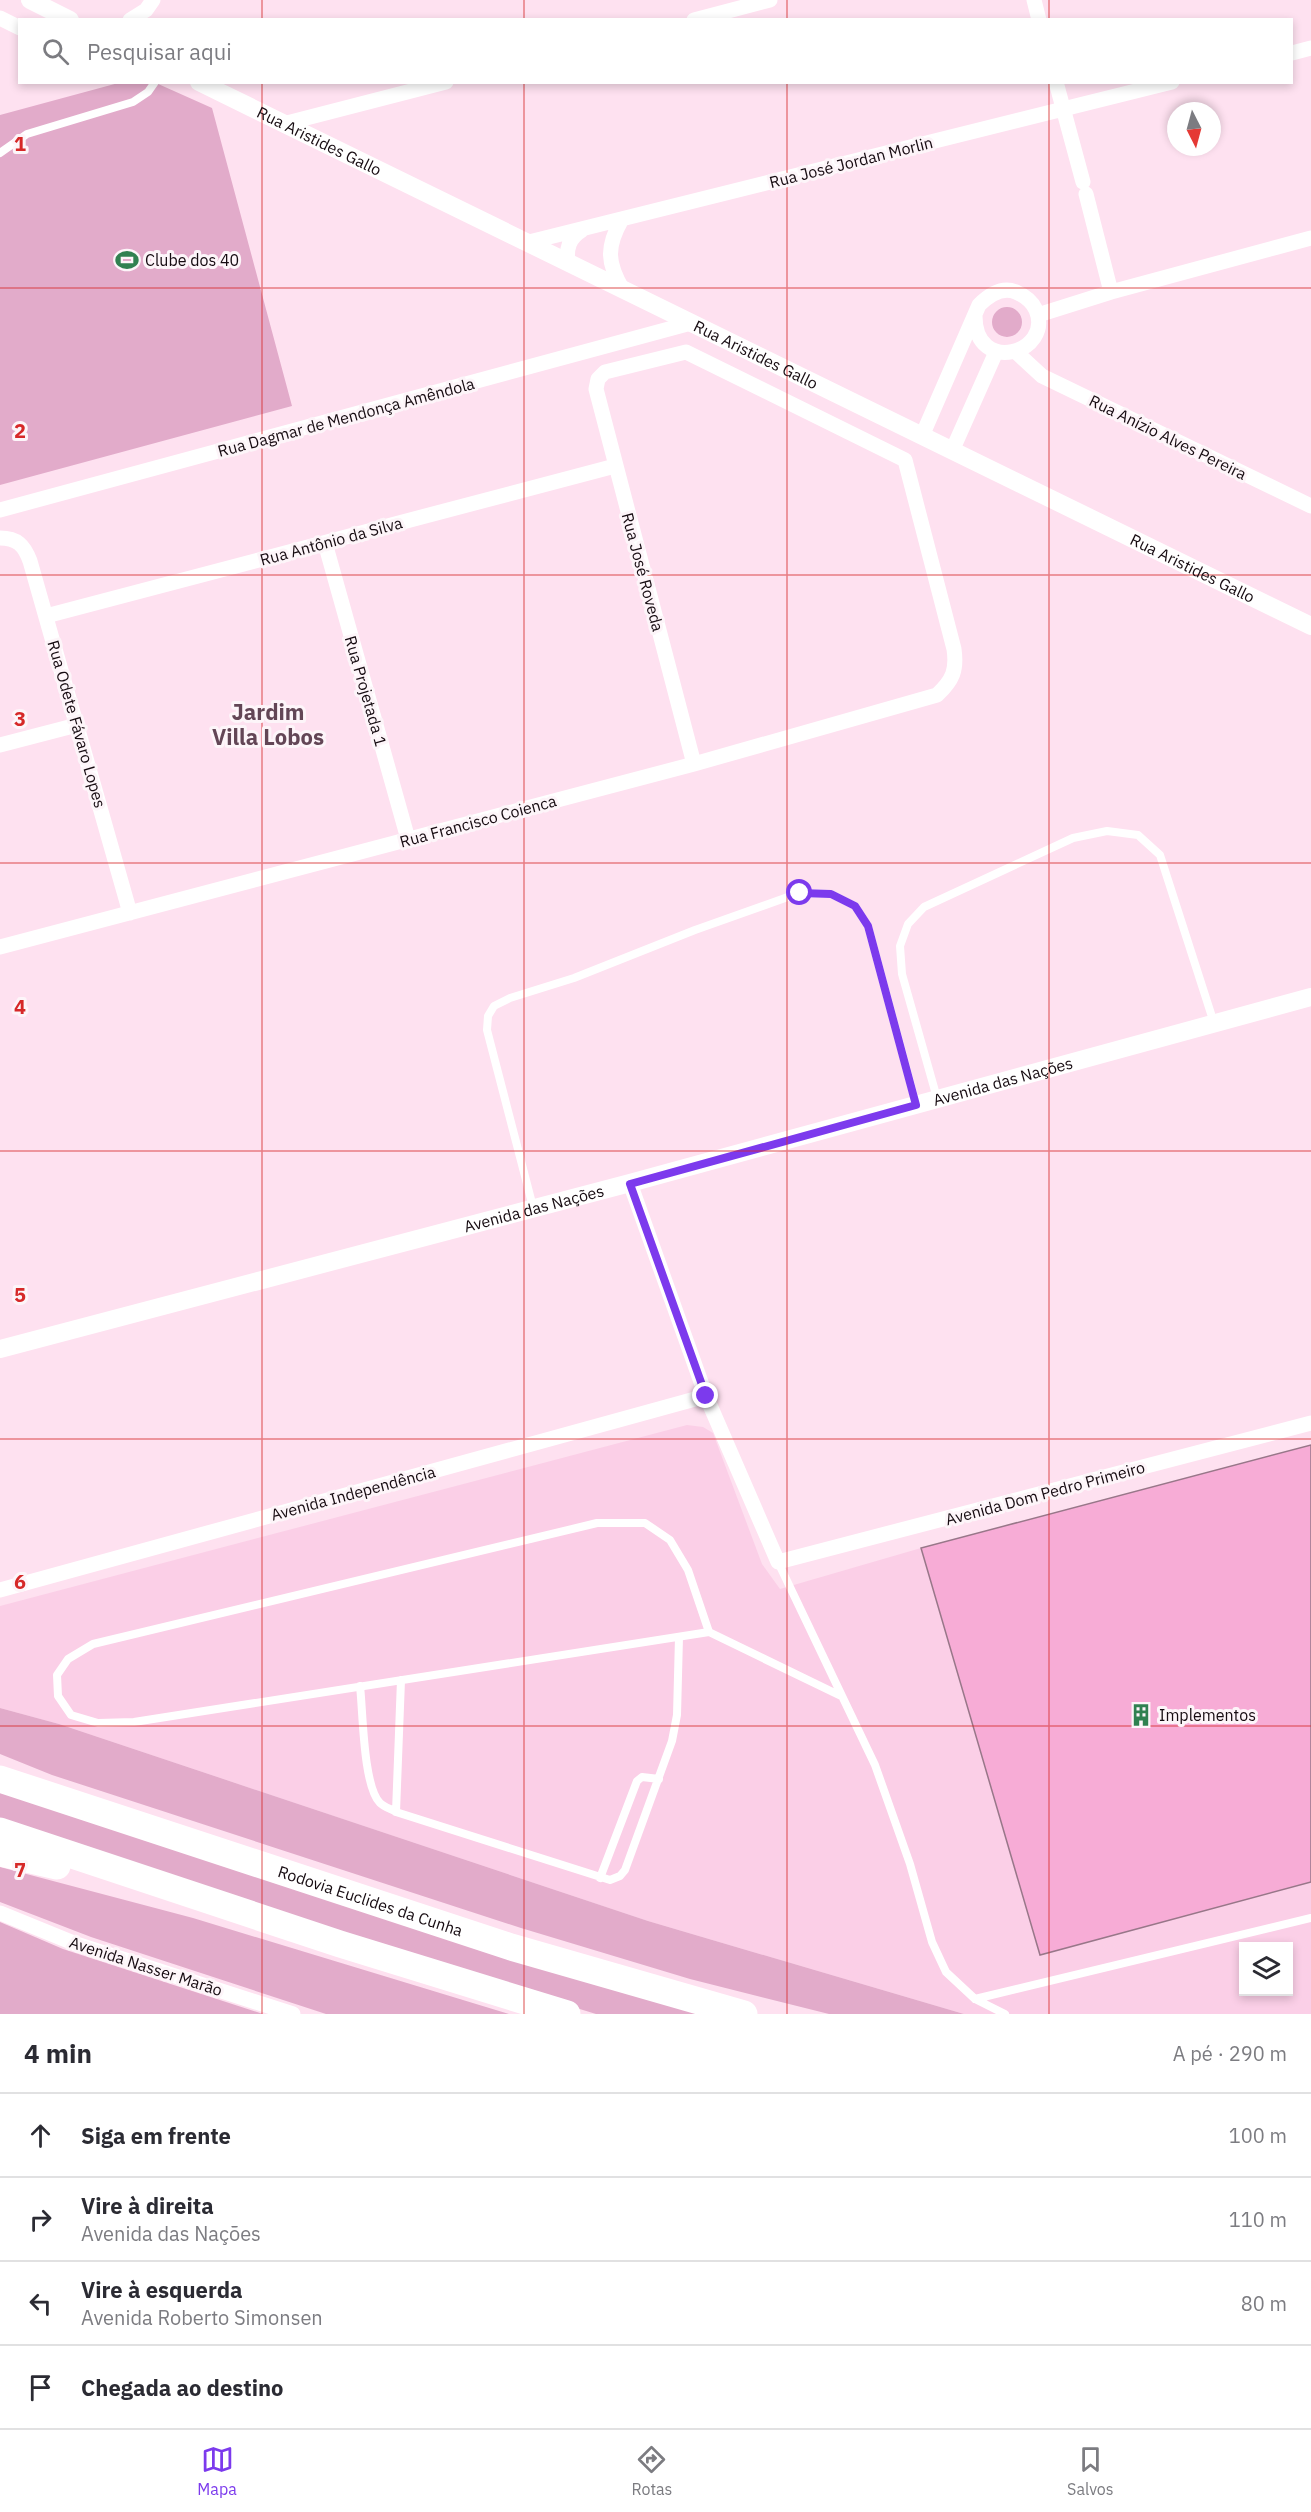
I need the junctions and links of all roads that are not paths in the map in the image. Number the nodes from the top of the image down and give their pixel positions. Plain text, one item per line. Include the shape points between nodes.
1 (30, 0) edge
2 (770, 0) edge
3 (1034, 0) edge
4 (149, 10) edge
5 (0, 18) edge
6 (66, 18) edge
7 (133, 18) edge
8 (702, 18) edge
9 (1038, 18) edge
10 (18, 27) edge
11 (1311, 48) edge
12 (1293, 53) edge
13 (153, 84) edge
14 (203, 84) edge
15 (438, 84) edge
16 (1056, 84) edge
17 (1164, 84) edge
18 (1063, 110) junction
19 (283, 124) junction
20 (0, 153) edge
21 (622, 219) junction
22 (585, 229) junction
23 (1311, 238) edge
24 (529, 242) junction
25 (568, 263) junction
26 (623, 290) junction
27 (1111, 292) junction
28 (1035, 309) junction
29 (975, 316) junction
30 (691, 323) junction
31 (1022, 349) junction
32 (996, 352) junction
33 (922, 436) junction
34 (952, 451) junction
35 (615, 466) junction
36 (1309, 499) edge
37 (0, 510) edge
38 (7, 539) edge
39 (325, 543) junction
40 (46, 616) junction
41 (1311, 626) edge
42 (950, 683) joint
43 (77, 725) junction
44 (0, 745) edge
45 (694, 764) junction
46 (408, 839) junction
47 (130, 913) junction
48 (0, 947) edge
49 (1311, 997) edge
50 (1214, 1023) junction
51 (937, 1099) junction
52 (916, 1105) junction
53 (630, 1184) junction
54 (533, 1209) junction
55 (0, 1349) edge
56 (706, 1396) junction
57 (1311, 1424) edge
58 (778, 1562) junction
59 (0, 1590) edge
60 (709, 1632) junction
61 (679, 1636) junction
62 (401, 1680) junction
63 (360, 1686) junction
64 (841, 1696) junction
65 (0, 1766) edge
66 (0, 1779) edge
67 (659, 1779) junction
68 (49, 1794) junction
69 (396, 1812) junction
70 (0, 1831) edge
71 (0, 1853) edge
72 (600, 1878) junction
73 (197, 1896) junction
74 (0, 1913) edge
75 (1311, 1917) edge
76 (681, 1997) junction
77 (975, 1999) junction
78 (293, 2014) edge
79 (567, 2014) edge
80 (744, 2014) edge
81 (766, 2014) edge
82 (1005, 2014) edge

1 - 6 street
2 - 8 street
3 - 9 street
4 - 7 street
5 - 10 street
11 - 12 street
13 - 20 lane via 133,102 27,135
14 - 19 street, Rua Aristides Gallo
15 - 19 street
16 - 18 street
17 - 18 street, Rua José Jordan Morlin
18 - 21 street, Rua José Jordan Morlin
18 - 27 street
19 - 24 street, Rua Aristides Gallo
21 - 22 street, Rua José Jordan Morlin
21 - 26 street via 612,235 610,255 613,274
22 - 24 street, Rua José Jordan Morlin
22 - 25 street via 569,242
23 - 27 street
24 - 25 street, Rua Aristides Gallo
25 - 26 street, Rua Aristides Gallo
26 - 30 street, Rua Aristides Gallo
27 - 28 street via 1054,309
28 - 29 street via 1023,295 1012,290 999,291 988,296
28 - 31 street via 1038,326
29 - 32 street via 979,338
29 - 33 street
30 - 33 street, Rua Aristides Gallo
30 - 37 street, Rua Dagmar de Mendonça Amêndola
31 - 32 street
31 - 36 street, Rua Anízio Alves Pereira via 1027,364 1042,376
32 - 34 street
33 - 34 street, Rua Aristides Gallo
34 - 41 street, Rua Aristides Gallo
35 - 39 street, Rua Antônio da Silva
35 - 42 street, Rua José Roveda via 597,399 598,379 605,372 686,352 905,460 954,649 957,666
35 - 45 street, Rua José Roveda
38 - 40 street, Rua Odete Fávaro Lopes via 25,548
39 - 40 street, Rua Antônio da Silva
39 - 46 street, Rua Projetada 1
40 - 43 street, Rua Odete Fávaro Lopes
42 - 45 street, Rua Francisco Coienca via 938,695 920,701
43 - 44 street
43 - 47 street, Rua Odete Fávaro Lopes
45 - 46 street, Rua Francisco Coienca
46 - 47 street, Rua Francisco Coienca
47 - 48 street, Rua Francisco Coienca
49 - 50 street, Avenida das Nações
50 - 51 street, Avenida das Nações
50 - 51 lane via 1160,855 1138,835 1107,831 1073,838 924,907 908,924 900,946 902,974
51 - 52 street, Avenida das Nações
52 - 53 street, Avenida das Nações
52 - 54 lane via 868,926 855,906 831,894 800,893 494,1006 487,1030
53 - 54 street, Avenida das Nações
53 - 56 street
54 - 55 street, Avenida das Nações
56 - 58 street
56 - 59 street, Avenida Independência
57 - 58 street, Avenida Dom Pedro Primeiro
58 - 64 lane
60 - 61 lane
60 - 63 lane via 688,1570 670,1540 645,1523 597,1523 93,1644 68,1659 57,1675 58,1696 71,1714 98,1723 134,1722
60 - 64 lane
61 - 62 lane
61 - 67 lane via 677,1714
62 - 63 lane
62 - 69 lane
63 - 69 lane via 371,1790 380,1803
64 - 77 lane via 874,1765 910,1864 932,1942 946,1972
65 - 68 highway
66 - 68 highway, Rodovia Euclides da Cunha
67 - 72 lane via 626,1870 610,1880
67 - 72 lane via 642,1777 637,1781
68 - 76 highway, Rodovia Euclides da Cunha via 500,1943
69 - 72 lane
70 - 73 highway
71 - 73 highway
73 - 79 highway
74 - 78 street, Avenida Nasser Marão via 76,1944
75 - 77 lane
76 - 80 highway, Rodovia Euclides da Cunha
76 - 81 highway
77 - 82 lane

